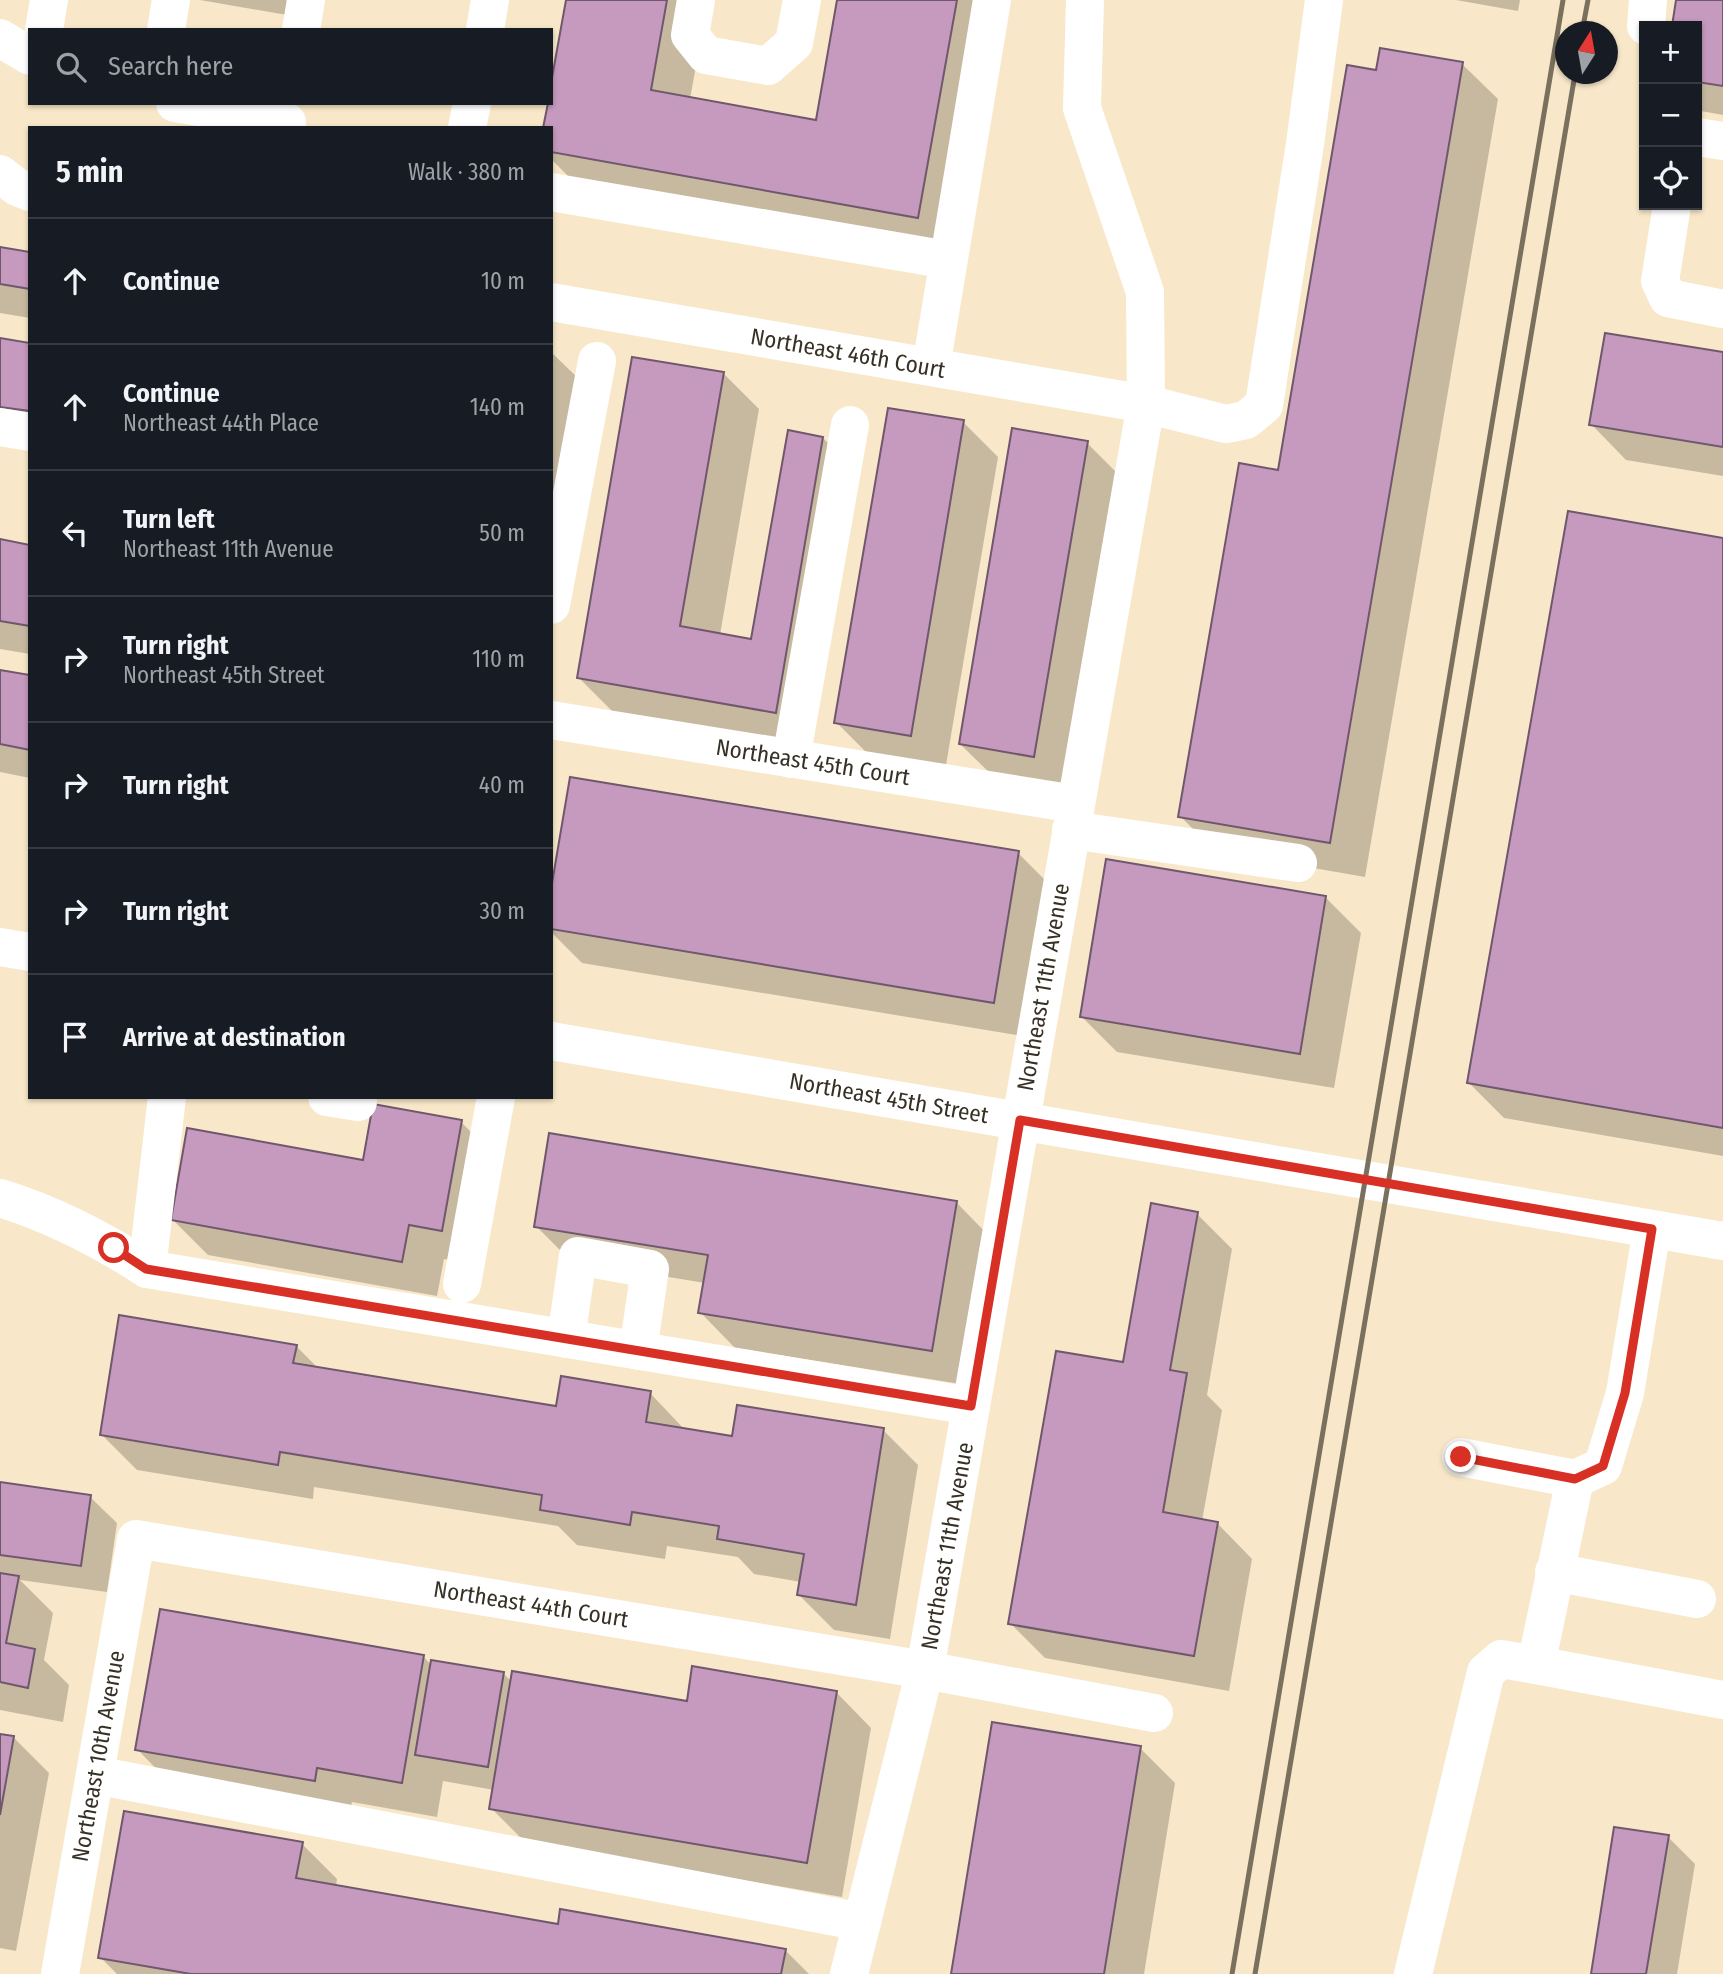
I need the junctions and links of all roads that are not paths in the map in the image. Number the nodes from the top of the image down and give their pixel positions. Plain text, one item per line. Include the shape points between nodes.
1 (49, 0) edge
2 (171, 0) edge
3 (306, 0) edge
4 (490, 0) edge
5 (696, 0) edge
6 (802, 0) edge
7 (992, 0) edge
8 (1085, 0) edge
9 (1324, 0) edge
10 (1648, 0) edge
11 (1646, 21) edge
12 (44, 28) edge
13 (166, 28) edge
14 (301, 28) edge
15 (485, 28) edge
16 (0, 38) edge
17 (28, 55) edge
18 (190, 105) edge
19 (472, 105) edge
20 (288, 118) edge
21 (467, 126) edge
22 (1702, 137) edge
23 (1723, 141) edge
24 (0, 174) edge
25 (28, 191) edge
26 (553, 192) edge
27 (1671, 210) edge
28 (948, 260) junction
29 (553, 302) edge
30 (1723, 309) edge
31 (597, 362) dead end
32 (930, 367) junction
33 (1146, 404) junction
34 (850, 425) dead end
35 (0, 427) edge
36 (28, 432) edge
37 (553, 594) edge
38 (553, 720) edge
39 (791, 759) junction
40 (1073, 817) junction
41 (1298, 863) dead end
42 (0, 947) edge
43 (28, 952) edge
44 (553, 1041) edge
45 (167, 1099) edge
46 (496, 1099) edge
47 (1020, 1120) junction
48 (0, 1198) edge
49 (1652, 1229) junction
50 (1723, 1241) edge
51 (146, 1269) junction
52 (462, 1284) dead end
53 (566, 1339) junction
54 (638, 1351) junction
55 (971, 1406) junction
56 (1461, 1457) dead end
57 (1575, 1479) junction
58 (136, 1539) joint
59 (1554, 1572) junction
60 (1697, 1599) dead end
61 (1536, 1665) junction
62 (925, 1670) junction
63 (1723, 1700) edge
64 (1154, 1713) dead end
65 (95, 1775) junction
66 (862, 1923) junction
67 (61, 1974) edge
68 (849, 1974) edge
69 (1413, 1974) edge

1 - 12 street
2 - 13 street
3 - 14 street
4 - 15 street
5 - 6 street via 690,35 706,55 768,66 794,43
7 - 28 street
8 - 33 street, Northeast 11th Avenue via 1082,108 1145,292
9 - 33 street, Northeast 46th Court via 1264,405 1246,420 1226,424
10 - 11 street
16 - 17 street
18 - 20 street
19 - 21 street
22 - 23 street
24 - 25 street
26 - 28 street
27 - 30 street via 1660,281 1668,298
28 - 32 street
29 - 32 street, Northeast 46th Court
31 - 37 street
32 - 33 street, Northeast 46th Court
33 - 40 street, Northeast 11th Avenue
34 - 39 street
35 - 36 street
38 - 39 street, Northeast 45th Court
39 - 40 street, Northeast 45th Court
40 - 41 street, Northeast 45th Court
40 - 47 street, Northeast 11th Avenue
42 - 43 street
44 - 47 street, Northeast 45th Street
45 - 51 street
46 - 52 street
47 - 49 street, Northeast 45th Street
47 - 55 street, Northeast 11th Avenue
48 - 51 street via 47,1215
49 - 50 street, Northeast 45th Street
49 - 57 street via 1625,1393 1603,1466
51 - 53 street
53 - 54 street
53 - 54 street via 578,1256 650,1269
54 - 55 street
55 - 62 street, Northeast 11th Avenue
56 - 57 street
57 - 59 street
58 - 62 street, Northeast 44th Court
58 - 65 street, Northeast 10th Avenue
59 - 60 street
59 - 61 street
61 - 63 street
61 - 69 street via 1501,1659 1486,1672
62 - 64 street, Northeast 44th Court
62 - 66 street, Northeast 11th Avenue
65 - 66 street
65 - 67 street, Northeast 10th Avenue
66 - 68 street, Northeast 11th Avenue

